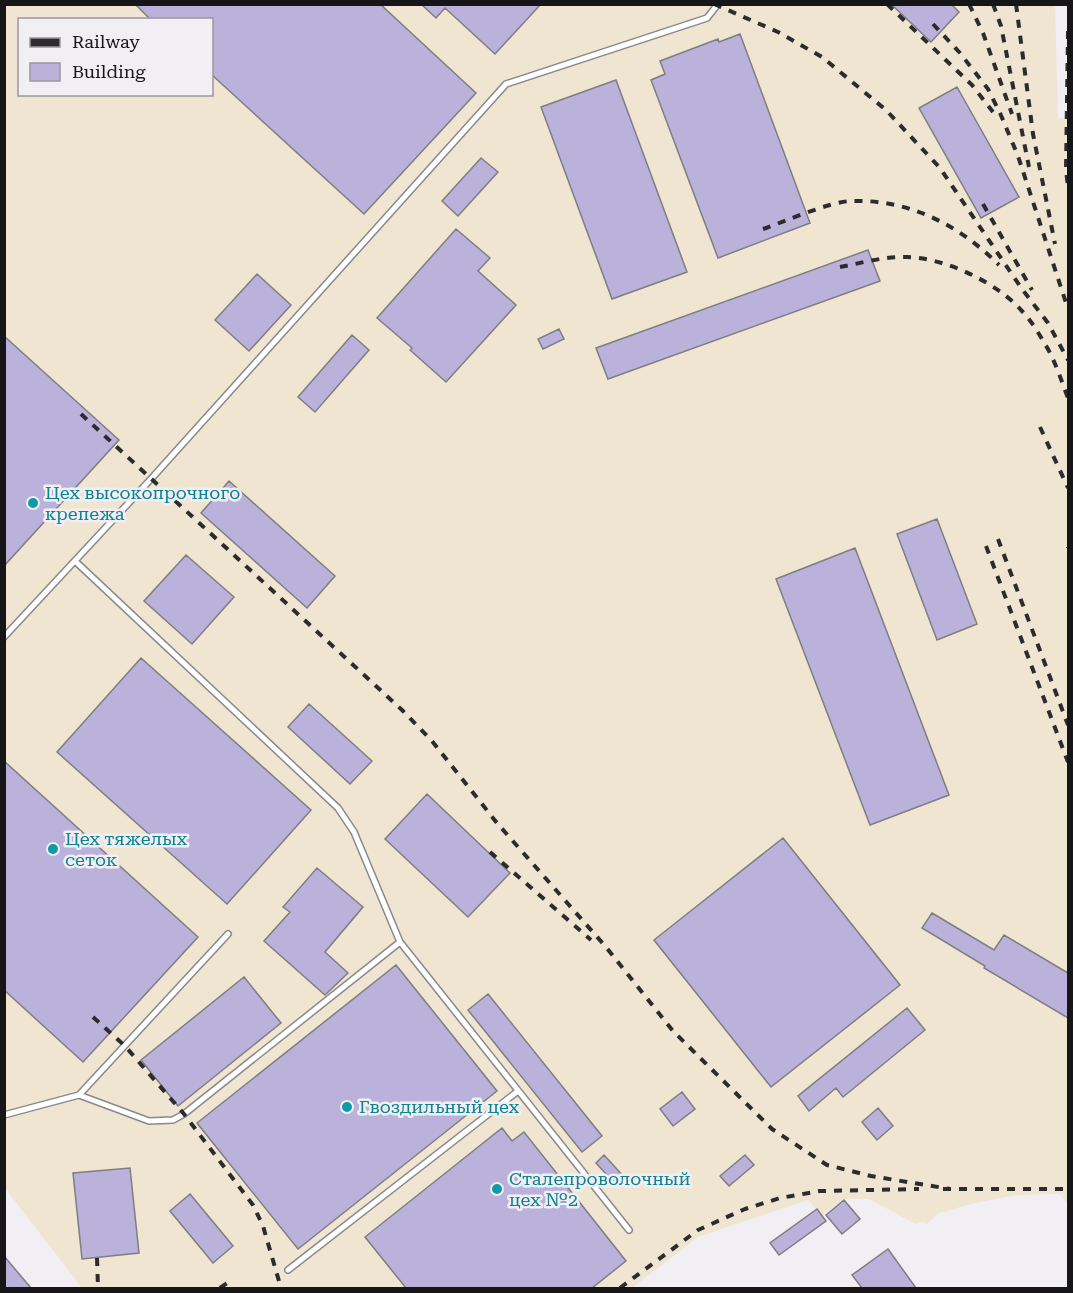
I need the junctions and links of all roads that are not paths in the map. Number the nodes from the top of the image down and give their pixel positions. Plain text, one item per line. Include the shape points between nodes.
1 (718, 4) edge
2 (75, 561) junction
3 (4, 637) edge
4 (228, 934) dead end
5 (400, 942) junction
6 (518, 1091) junction
7 (79, 1095) junction
8 (4, 1115) edge
9 (629, 1230) dead end
10 (288, 1270) dead end

1 - 2 lane via 707,18 506,84
2 - 3 lane
2 - 5 lane via 338,808 354,832
4 - 7 lane
5 - 6 lane
5 - 7 lane via 173,1120 149,1121
6 - 9 lane
6 - 10 lane
7 - 8 lane

